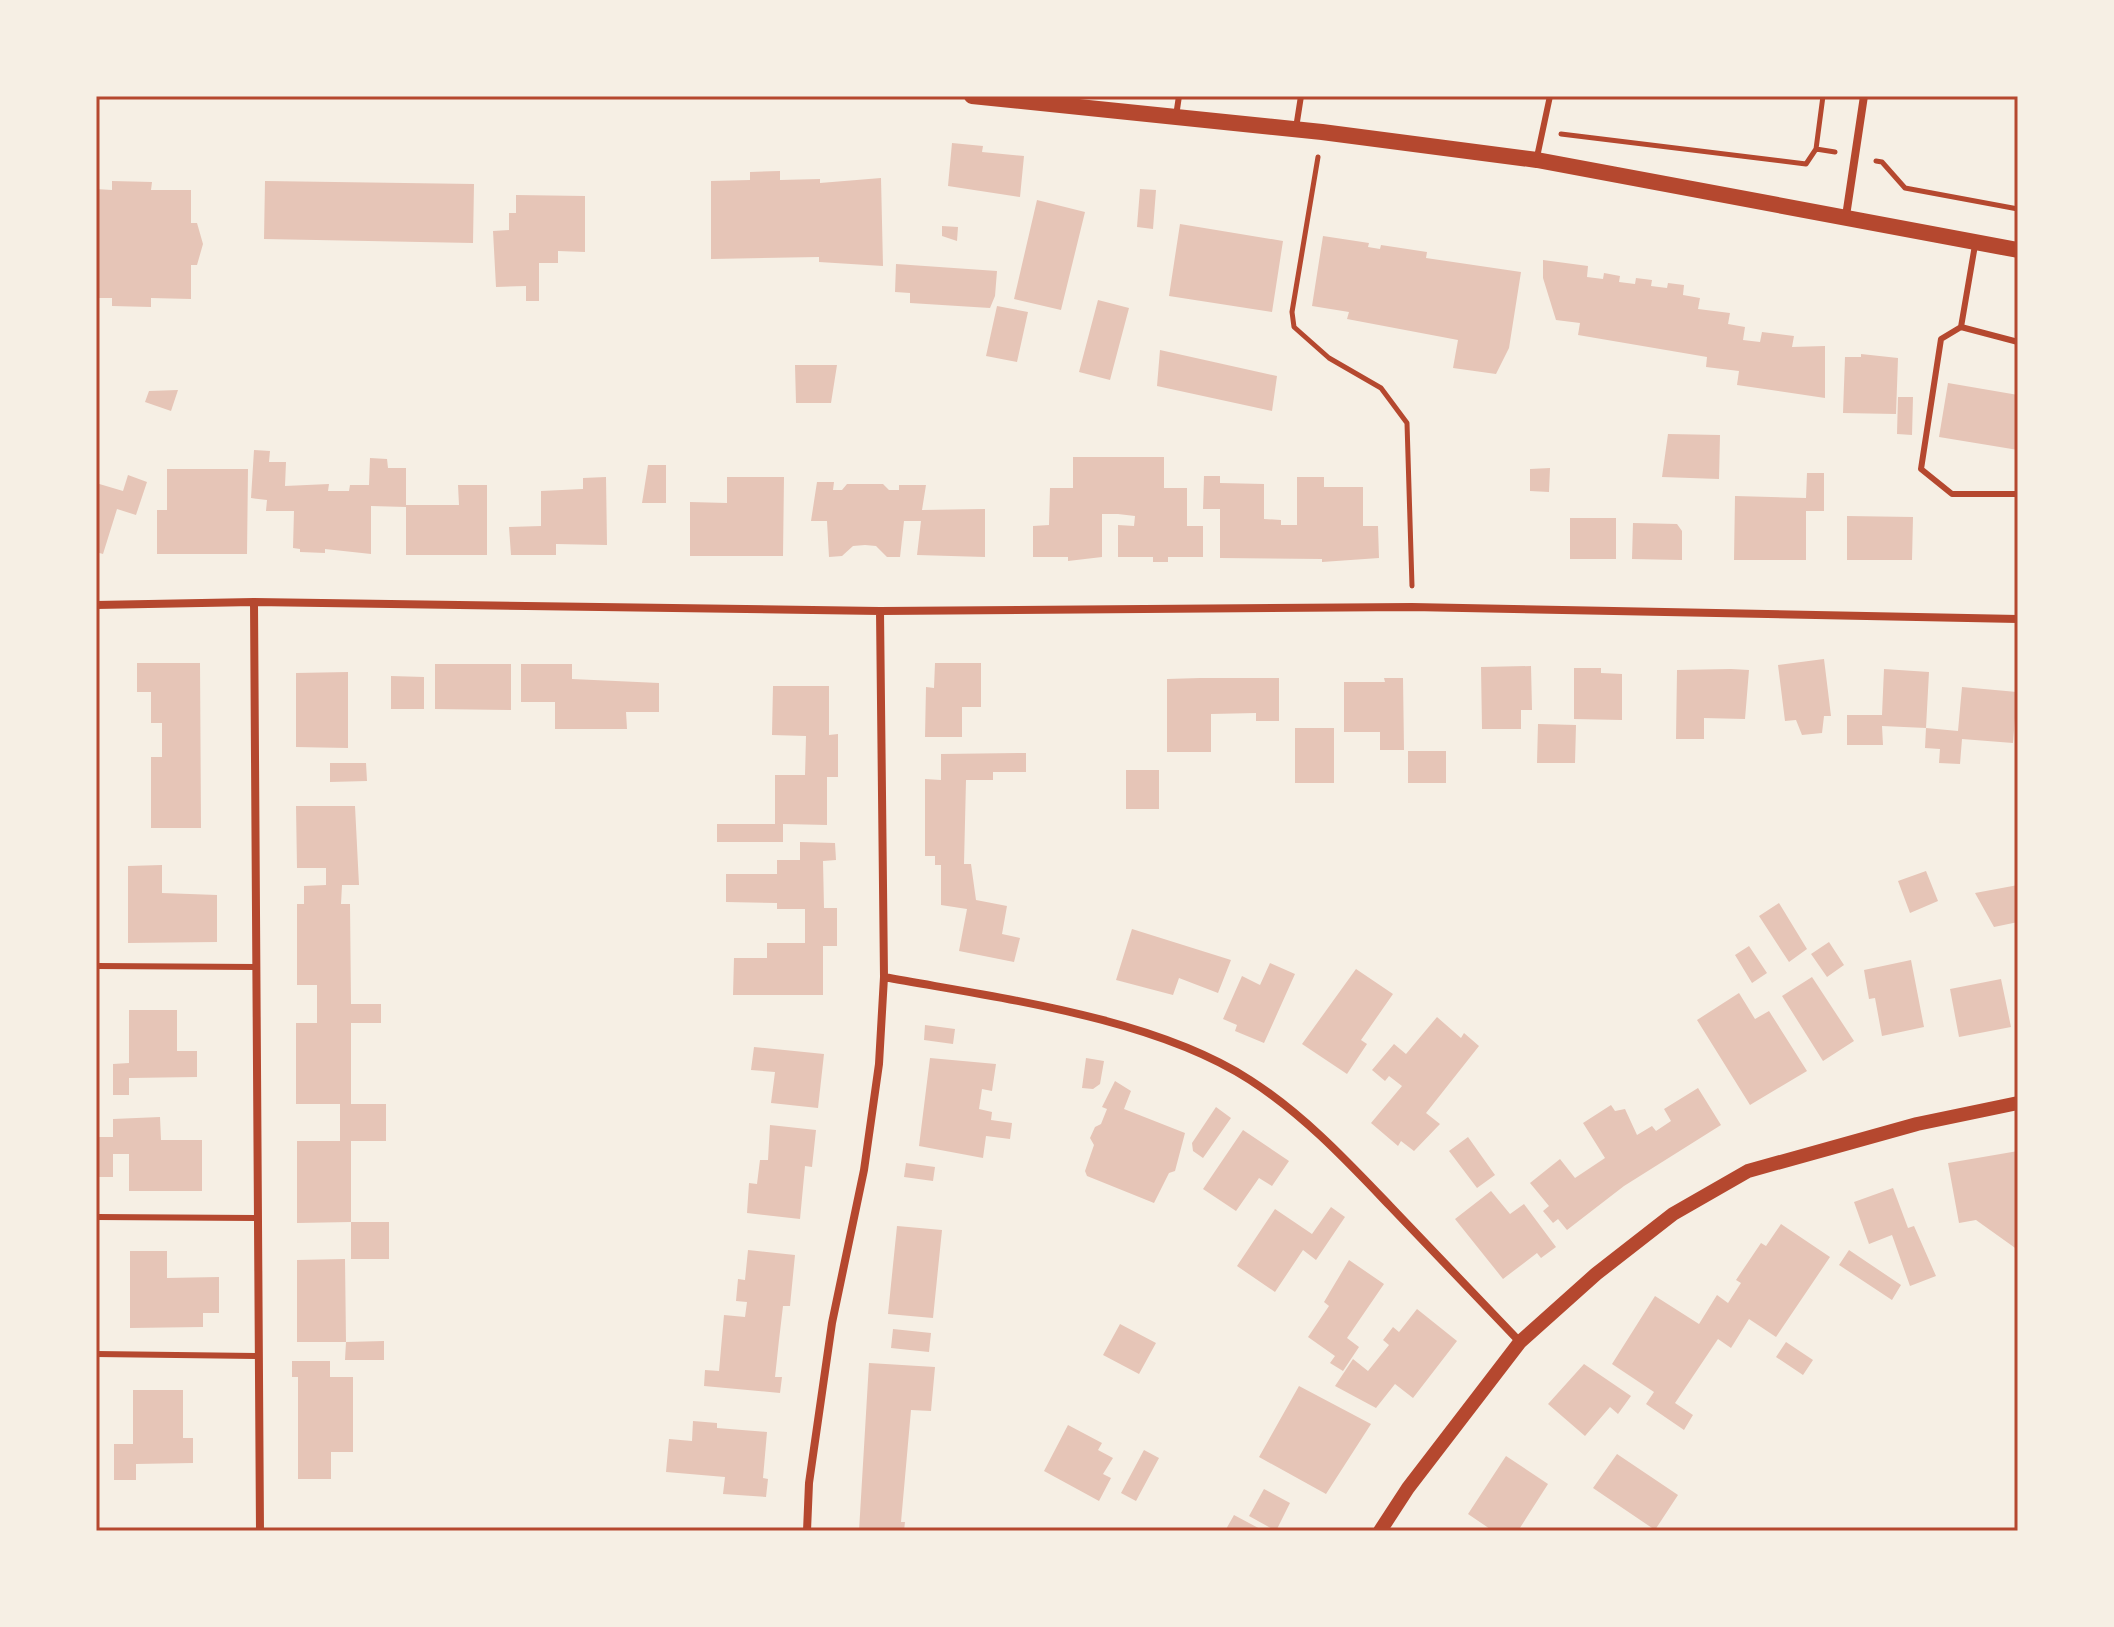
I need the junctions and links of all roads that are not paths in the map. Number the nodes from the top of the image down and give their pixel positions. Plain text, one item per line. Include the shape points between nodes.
1 (974, 96) edge
2 (1179, 96) edge
3 (1301, 96) edge
4 (1550, 96) edge
5 (1864, 96) edge
6 (1079, 101) edge
7 (1176, 117) junction
8 (1296, 130) junction
9 (1537, 160) junction
10 (1846, 216) junction
11 (1975, 241) junction
12 (2018, 250) edge
13 (1961, 327) junction
14 (2018, 342) edge
15 (2018, 494) edge
16 (254, 602) junction
17 (96, 605) edge
18 (880, 611) junction
19 (2018, 619) edge
20 (96, 966) edge
21 (256, 967) junction
22 (884, 977) junction
23 (2018, 1103) edge
24 (96, 1217) edge
25 (258, 1218) junction
26 (1520, 1342) junction
27 (96, 1354) edge
28 (259, 1356) junction
29 (260, 1531) edge
30 (807, 1531) edge
31 (1380, 1531) edge

1 - 6 main road
2 - 7 lane
3 - 8 lane
4 - 9 lane
5 - 10 street
6 - 7 main road
7 - 8 main road
8 - 9 main road
9 - 10 main road
10 - 11 main road
11 - 12 main road
11 - 13 lane
13 - 14 lane
13 - 15 lane via 1941,339 1921,469 1952,494
16 - 17 street
16 - 18 street
16 - 21 street
18 - 19 street via 1412,607
18 - 22 street
20 - 21 lane
21 - 25 street
22 - 26 street via 1071,1011 1182,1047 1248,1079 1335,1149
22 - 30 street via 879,1064 832,1323
23 - 26 street via 1917,1124 1748,1171 1673,1214
24 - 25 lane
25 - 28 street
26 - 31 street
27 - 28 lane
28 - 29 street

